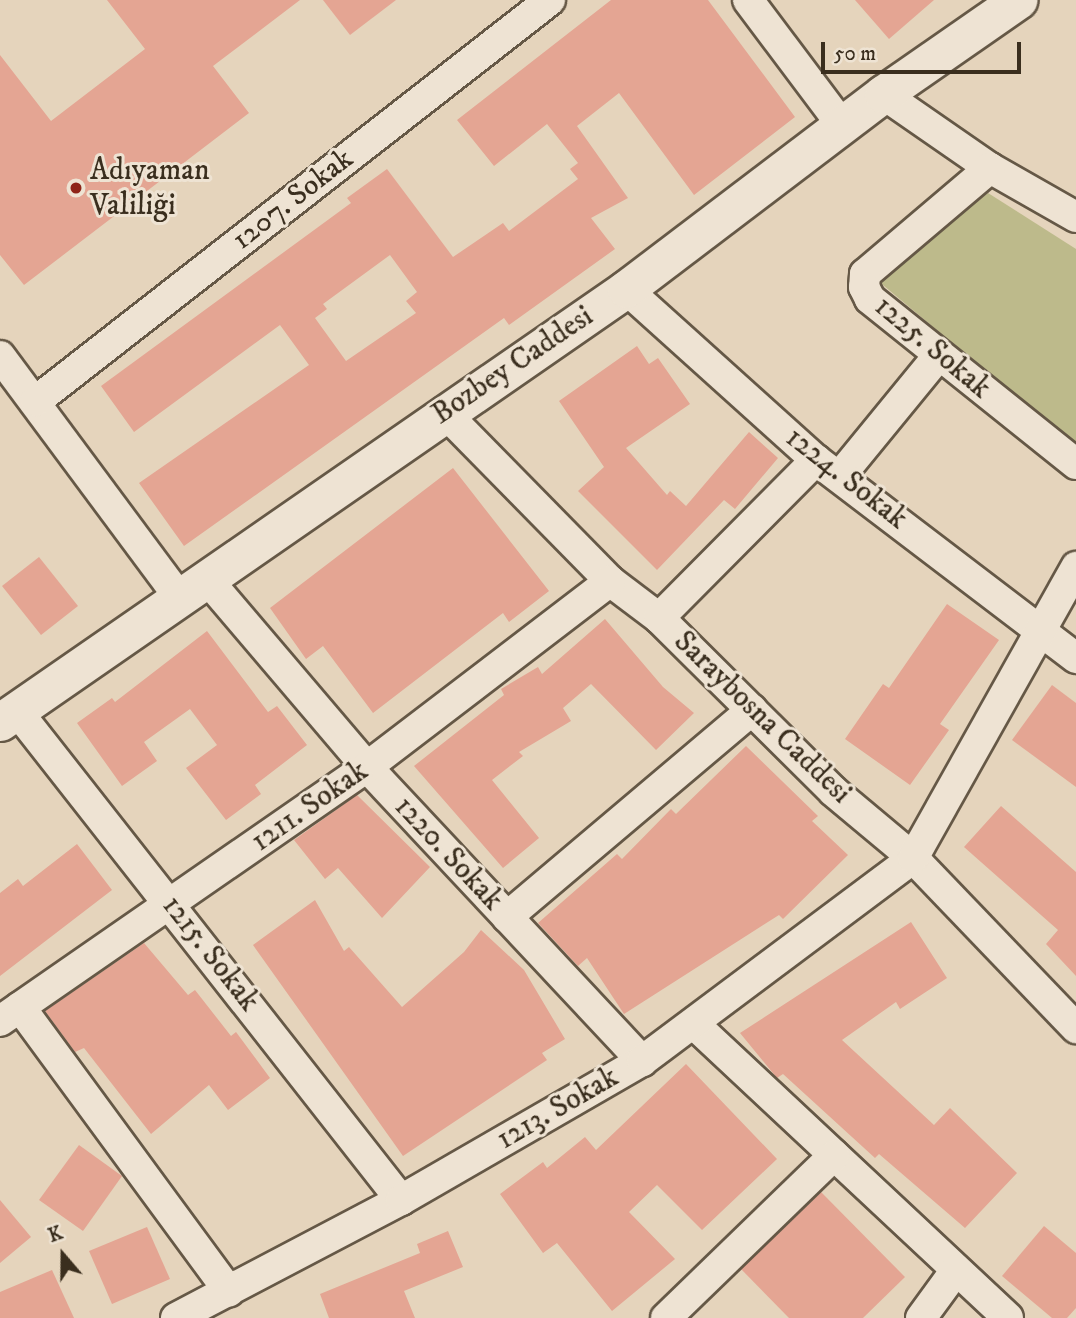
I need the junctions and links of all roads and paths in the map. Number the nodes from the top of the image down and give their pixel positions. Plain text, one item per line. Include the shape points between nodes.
1 (550, 0) edge
2 (748, 0) edge
3 (1018, 0) edge
4 (883, 94) junction
5 (842, 125) junction
6 (990, 168) junction
7 (1076, 217) edge
8 (626, 289) junction
9 (939, 355) junction
10 (0, 356) edge
11 (36, 401) junction
12 (444, 412) junction
13 (1076, 464) edge
14 (828, 468) junction
15 (1076, 567) edge
16 (610, 581) junction
17 (192, 587) junction
18 (659, 618) junction
19 (1043, 630) junction
20 (1076, 658) edge
21 (751, 710) junction
22 (8, 716) edge
23 (367, 766) junction
24 (913, 858) junction
25 (172, 904) junction
26 (507, 917) junction
27 (10, 1014) edge
28 (694, 1024) junction
29 (1076, 1028) edge
30 (642, 1061) junction
31 (834, 1155) junction
32 (401, 1200) junction
33 (956, 1270) junction
34 (229, 1291) junction
35 (176, 1318) edge
36 (667, 1318) edge
37 (920, 1318) edge
38 (1008, 1318) edge

1 - 11 street, 1207. Sokak
2 - 5 street
3 - 4 street, Bozbey Caddesi
4 - 5 street, Bozbey Caddesi
4 - 6 street
5 - 8 street, Bozbey Caddesi
6 - 7 street
6 - 9 street, 1225. Sokak via 865,274 870,299
8 - 12 street, Bozbey Caddesi
8 - 14 street, 1224. Sokak
9 - 13 street, 1225. Sokak
9 - 14 street
10 - 11 street, 1220. Sokak
11 - 17 street, 1220. Sokak
12 - 16 street, Saraybosna Caddesi
12 - 17 street, Bozbey Caddesi
14 - 18 street
14 - 19 street, 1224. Sokak
15 - 19 street
16 - 18 street, Saraybosna Caddesi
16 - 23 street, 1211. Sokak
17 - 22 street, Bozbey Caddesi
17 - 23 street, 1220. Sokak
18 - 21 street, Saraybosna Caddesi
19 - 20 street, 1224. Sokak
19 - 24 street
21 - 24 street, Saraybosna Caddesi via 833,790
21 - 26 street
22 - 25 street, 1215. Sokak
23 - 25 street, 1211. Sokak
23 - 26 street, 1220. Sokak
24 - 28 street, 1213. Sokak
24 - 29 street, Saraybosna Caddesi
25 - 27 street, 1211. Sokak
25 - 32 street, 1215. Sokak
26 - 30 street, 1220. Sokak
27 - 34 street
28 - 30 street, 1213. Sokak
28 - 31 street
30 - 32 street, 1213. Sokak
31 - 33 street
31 - 36 street
32 - 34 street, 1213. Sokak
33 - 37 street
33 - 38 street
34 - 35 street, 1213. Sokak

